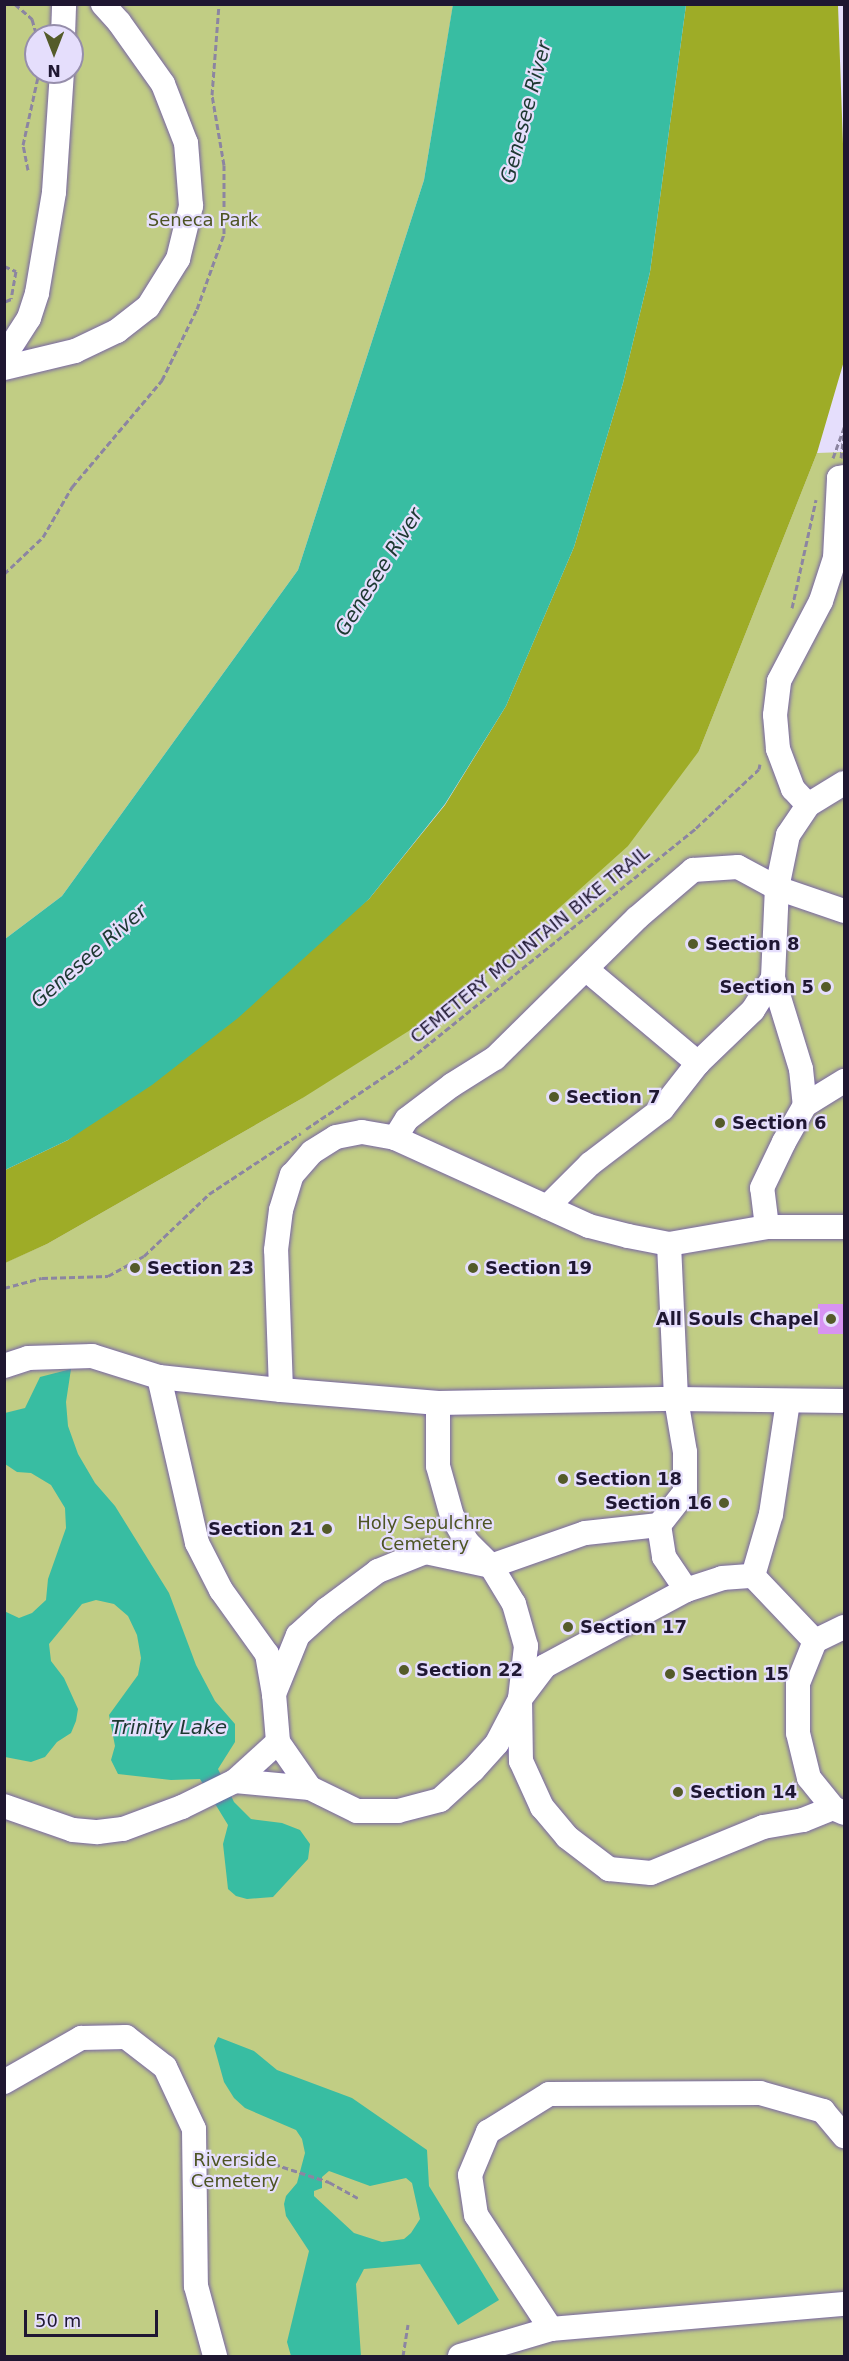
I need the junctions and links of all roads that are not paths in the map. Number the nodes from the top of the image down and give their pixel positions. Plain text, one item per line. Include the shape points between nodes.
1 (64, 4) edge
2 (103, 4) edge
3 (63, 24) edge
4 (61, 84) edge
5 (4, 357) edge
6 (4, 368) edge
7 (834, 476) edge
8 (844, 783) edge
9 (808, 805) junction
10 (777, 888) junction
11 (844, 910) edge
12 (587, 970) junction
13 (773, 978) junction
14 (698, 1063) junction
15 (844, 1081) edge
16 (805, 1105) junction
17 (395, 1138) junction
18 (547, 1207) junction
19 (767, 1227) junction
20 (844, 1227) edge
21 (669, 1244) junction
22 (4, 1366) edge
23 (159, 1377) junction
24 (281, 1390) junction
25 (676, 1399) junction
26 (788, 1401) junction
27 (844, 1401) edge
28 (438, 1403) junction
29 (659, 1524) junction
30 (491, 1566) junction
31 (753, 1576) junction
32 (686, 1590) junction
33 (844, 1627) edge
34 (815, 1641) junction
35 (274, 1694) junction
36 (520, 1699) junction
37 (278, 1742) junction
38 (235, 1781) junction
39 (310, 1788) junction
40 (4, 1806) edge
41 (839, 1811) edge
42 (4, 2082) edge
43 (844, 2136) edge
44 (844, 2304) edge
45 (551, 2329) junction
46 (214, 2356) edge
47 (460, 2356) edge

1 - 3 lane
2 - 6 lane via 163,84 186,143 191,206 178,259 148,307 117,331 75,351
4 - 5 lane via 54,192 37,293 29,318
7 - 9 lane via 835,558 821,601 779,681 775,715 778,749 793,789
8 - 9 lane
9 - 10 lane via 788,835
10 - 11 lane
10 - 12 lane via 738,867 693,870 637,918
10 - 13 lane
12 - 14 lane
12 - 17 lane via 495,1058 407,1119
13 - 14 lane via 753,1010
13 - 16 lane via 801,1069
14 - 18 lane via 662,1109 590,1164
15 - 16 lane
16 - 19 lane via 762,1188
17 - 18 lane
17 - 24 lane via 362,1132 336,1137 312,1152 292,1175 281,1210 276,1250
18 - 21 lane via 589,1226
19 - 20 lane
19 - 21 lane
21 - 25 lane
22 - 23 lane via 28,1358 92,1356
23 - 24 lane
23 - 35 lane via 197,1543 221,1590 267,1654
24 - 28 lane
25 - 26 lane
25 - 28 lane
25 - 29 lane via 685,1452 685,1492
26 - 27 lane
26 - 31 lane via 771,1514
28 - 30 lane via 438,1466 452,1516 467,1542
29 - 30 lane via 585,1533
29 - 32 lane via 664,1557
30 - 35 lane via 425,1552 378,1571 298,1635
30 - 36 lane via 514,1604 526,1646
31 - 32 lane via 722,1578
31 - 34 lane
32 - 36 lane via 545,1666
33 - 34 lane
34 - 41 lane via 798,1683 798,1733 809,1778
35 - 37 lane
36 - 39 lane via 497,1743 440,1800 399,1811 357,1811
36 - 41 lane via 521,1761 542,1807 567,1837 609,1869 651,1873 763,1827
37 - 38 lane
37 - 39 lane
38 - 39 lane
38 - 40 lane via 182,1807 123,1829 98,1832 73,1830
42 - 46 lane via 81,2038 126,2037 165,2067 194,2129 196,2286
43 - 45 lane via 823,2111 760,2093 549,2094 488,2132 470,2175 477,2215
44 - 45 lane
45 - 47 lane

